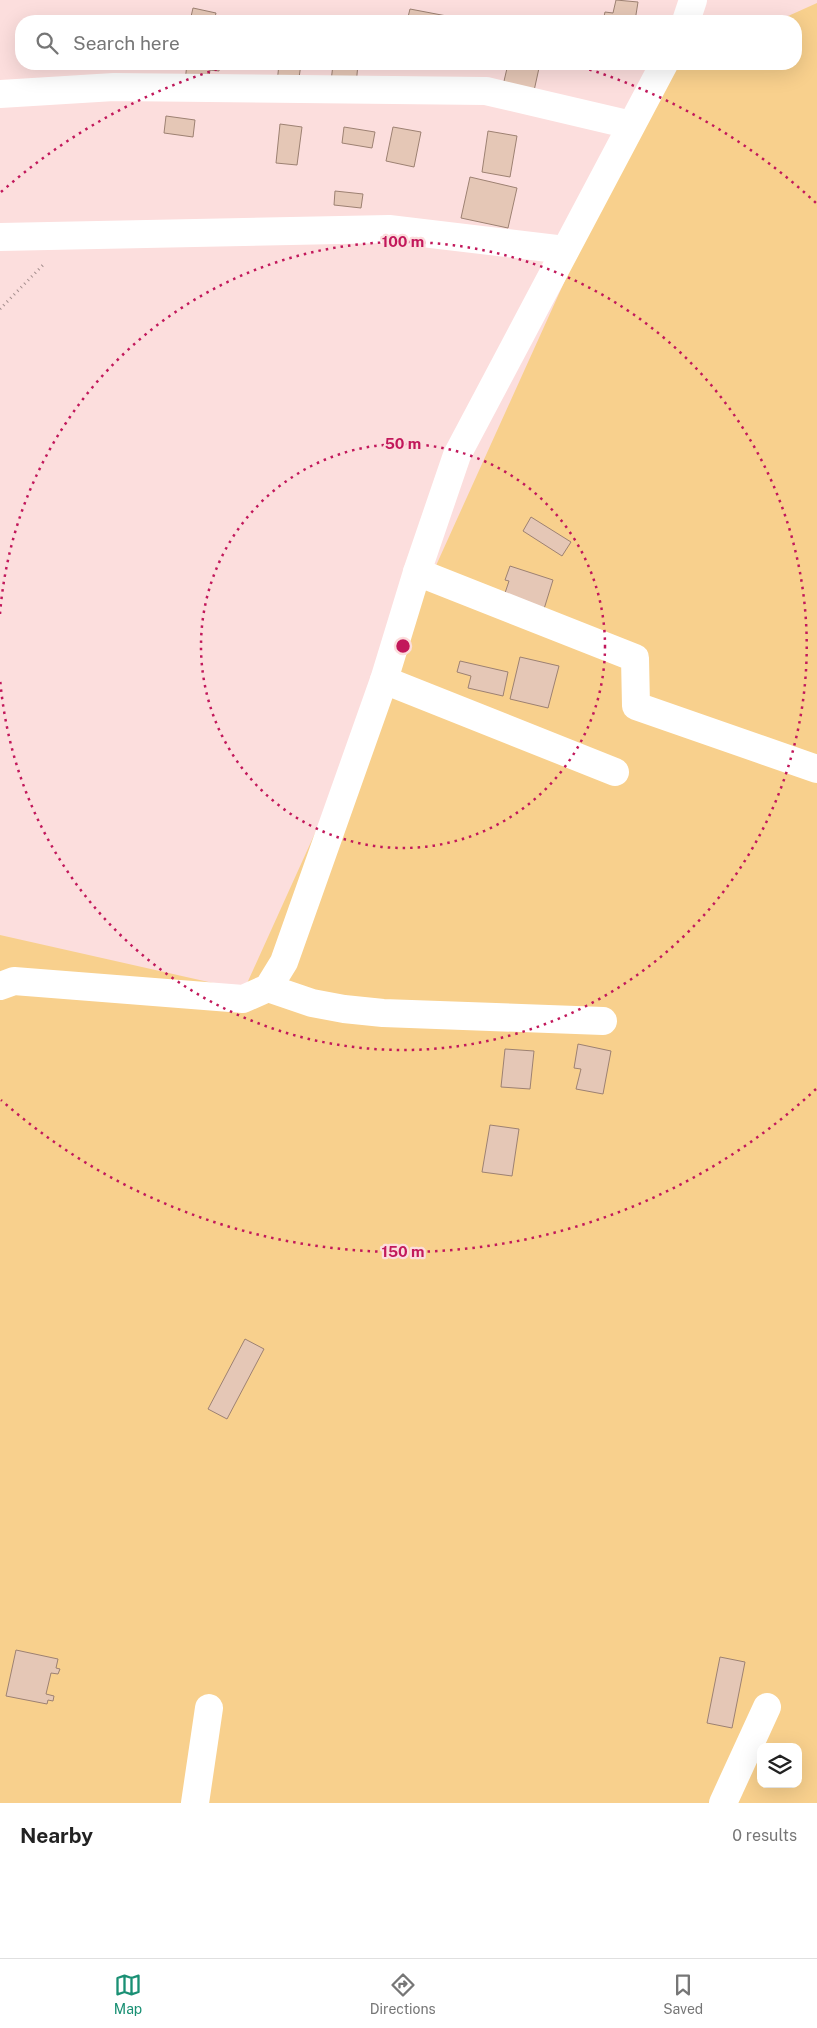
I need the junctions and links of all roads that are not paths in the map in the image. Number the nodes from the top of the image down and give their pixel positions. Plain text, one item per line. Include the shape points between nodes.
1 (693, 0) edge
2 (688, 15) edge
3 (661, 70) edge
4 (0, 94) edge
5 (631, 124) junction
6 (0, 237) edge
7 (566, 250) junction
8 (417, 572) junction
9 (384, 680) junction
10 (817, 769) edge
11 (615, 772) dead end
12 (0, 986) edge
13 (268, 988) junction
14 (604, 1021) dead end
15 (767, 1707) dead end
16 (209, 1708) dead end
17 (195, 1803) edge
18 (723, 1803) edge

1 - 2 street
3 - 5 street
4 - 5 street via 114,87 486,91
5 - 7 street
6 - 7 street via 390,229
7 - 8 street via 457,455
8 - 9 street
8 - 10 street via 635,658 636,706
9 - 11 street
9 - 13 street via 284,962
12 - 13 street via 14,981 243,999
13 - 14 street via 312,1003 383,1013
15 - 18 street
16 - 17 street

